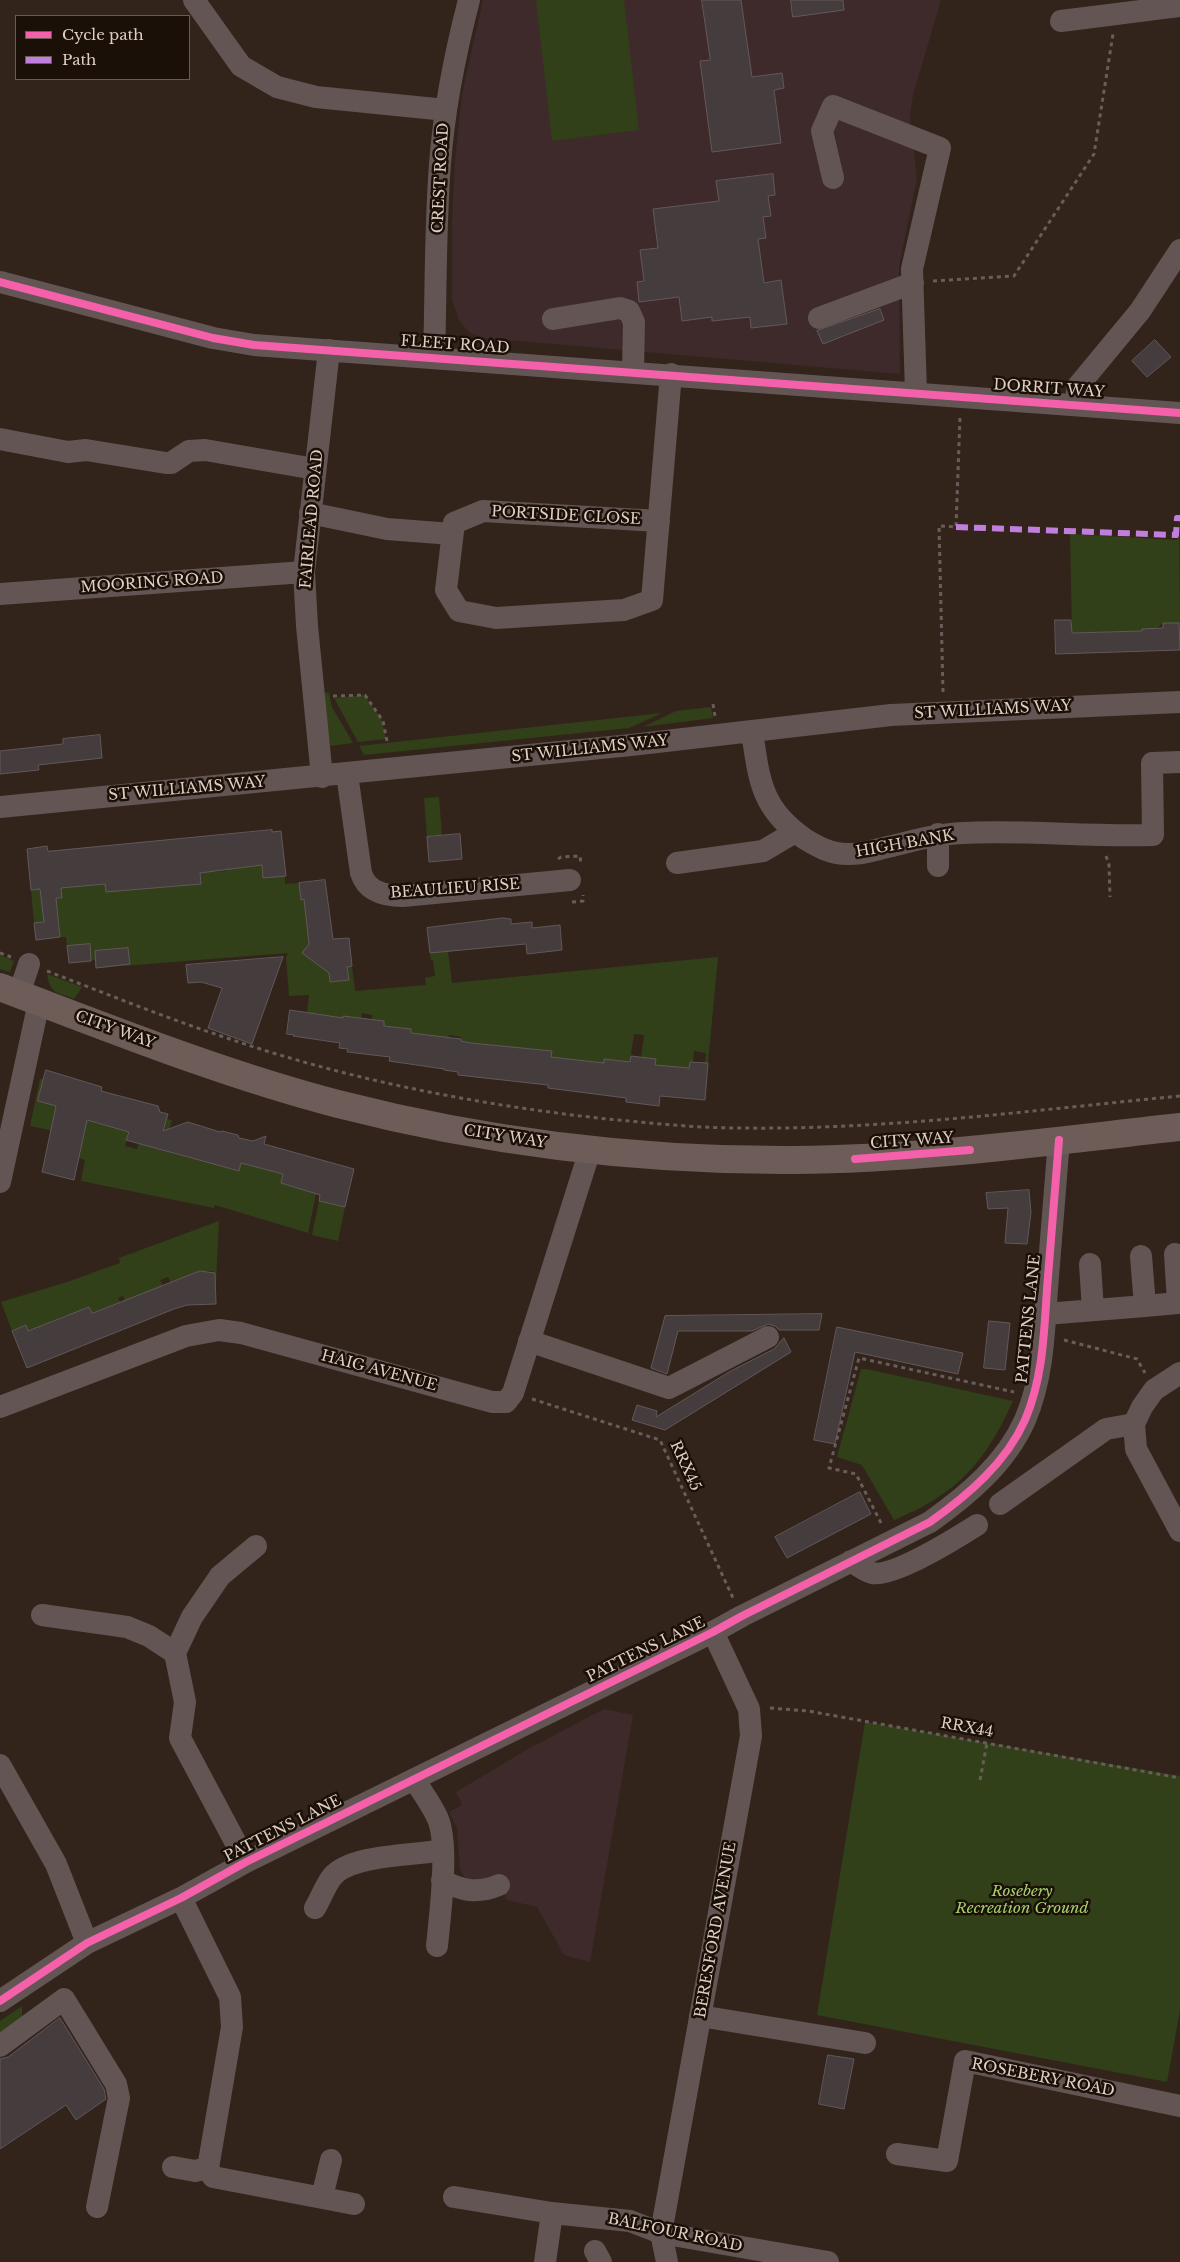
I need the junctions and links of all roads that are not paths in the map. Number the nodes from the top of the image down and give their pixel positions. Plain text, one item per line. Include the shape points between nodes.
1 (194, 0) edge
2 (469, 0) edge
3 (1180, 6) edge
4 (1061, 21) dead end
5 (446, 110) junction
6 (833, 178) dead end
7 (1180, 250) edge
8 (0, 282) edge
9 (913, 283) junction
10 (819, 318) dead end
11 (553, 319) dead end
12 (330, 350) junction
13 (434, 358) junction
14 (634, 372) junction
15 (671, 374) junction
16 (916, 392) junction
17 (1076, 405) junction
18 (1180, 413) edge
19 (0, 439) edge
20 (315, 469) junction
21 (310, 514) junction
22 (659, 521) junction
23 (452, 534) junction
24 (304, 572) junction
25 (0, 594) edge
26 (1180, 702) edge
27 (752, 731) junction
28 (1180, 762) edge
29 (347, 774) junction
30 (322, 777) junction
31 (0, 807) edge
32 (795, 832) junction
33 (938, 834) junction
34 (677, 863) dead end
35 (938, 866) dead end
36 (570, 880) dead end
37 (29, 964) road end
38 (20, 994) edge
39 (1180, 1127) edge
40 (1059, 1140) junction
41 (590, 1150) junction
42 (0, 1182) edge
43 (1175, 1254) dead end
44 (1141, 1256) dead end
45 (1090, 1264) dead end
46 (1145, 1306) junction
47 (1093, 1310) junction
48 (1044, 1325) junction
49 (768, 1337) dead end
50 (529, 1340) junction
51 (1180, 1373) edge
52 (0, 1407) edge
53 (1134, 1424) junction
54 (1000, 1504) dead end
55 (977, 1525) dead end
56 (1180, 1531) edge
57 (256, 1546) dead end
58 (851, 1561) junction
59 (42, 1614) dead end
60 (713, 1632) junction
61 (175, 1653) junction
62 (0, 1765) edge
63 (414, 1779) junction
64 (442, 1850) junction
65 (246, 1862) junction
66 (442, 1880) junction
67 (499, 1885) dead end
68 (181, 1898) junction
69 (315, 1908) dead end
70 (87, 1943) junction
71 (437, 1946) dead end
72 (32, 1980) junction
73 (0, 2001) edge
74 (48, 2010) junction
75 (700, 2016) junction
76 (866, 2043) dead end
77 (0, 2046) edge
78 (1180, 2106) edge
79 (897, 2154) dead end
80 (331, 2160) dead end
81 (173, 2167) dead end
82 (208, 2168) junction
83 (322, 2197) junction
84 (454, 2197) dead end
85 (354, 2204) dead end
86 (97, 2207) dead end
87 (552, 2213) junction
88 (661, 2233) junction
89 (546, 2257) edge
90 (667, 2262) edge
91 (828, 2262) edge

1 - 5 street via 241,66 277,87 316,97
2 - 5 street, CREST ROAD
3 - 4 street
5 - 13 street, CREST ROAD via 440,164
6 - 9 street via 822,131 833,106 940,148 912,269
7 - 17 street via 1135,318 1078,386
8 - 12 street, FLEET ROAD via 223,340
9 - 10 street
9 - 16 street
11 - 14 street via 620,308 629,311 634,322
12 - 13 street, FLEET ROAD
12 - 20 street, FAIRLEAD ROAD
13 - 14 street, FLEET ROAD
14 - 15 street, FLEET ROAD
15 - 16 street, FLEET ROAD
15 - 22 street, PORTSIDE CLOSE
16 - 17 street, DORRIT WAY
17 - 18 street, DORRIT WAY
19 - 20 street via 68,452 86,450 166,463 189,451 205,450
20 - 21 street, FAIRLEAD ROAD
21 - 23 street via 387,529
21 - 24 street, FAIRLEAD ROAD
22 - 23 street, PORTSIDE CLOSE via 484,511 454,523
22 - 23 street, PORTSIDE CLOSE via 652,600 624,610 496,618 459,611 446,590
24 - 25 street, MOORING ROAD
24 - 30 street, FAIRLEAD ROAD
26 - 27 street, ST WILLIAMS WAY via 943,711
27 - 29 street, ST WILLIAMS WAY
27 - 32 street, HIGH BANK via 766,796 780,819
28 - 33 street, HIGH BANK via 1152,763 1153,835
29 - 30 street, ST WILLIAMS WAY
29 - 36 street, BEAULIEU RISE via 360,873 380,893 411,895
30 - 31 street, ST WILLIAMS WAY
32 - 33 street, HIGH BANK via 820,849 846,854
32 - 34 street via 764,851
33 - 35 street
37 - 38 street
38 - 41 main road, CITY WAY via 242,1076 335,1103 463,1131
38 - 42 street
39 - 40 main road, CITY WAY
40 - 41 main road, CITY WAY via 855,1159 707,1158
40 - 48 street, PATTENS LANE
41 - 50 street
43 - 46 street via 1178,1303
44 - 46 street
45 - 47 street
46 - 47 street
47 - 48 street
48 - 58 street, PATTENS LANE via 1035,1396 1004,1454 974,1488 930,1522
49 - 50 street via 669,1388
50 - 52 street, HAIG AVENUE via 513,1393 508,1401 499,1403 241,1333 219,1330 186,1336
51 - 53 street via 1154,1390
53 - 54 street via 1106,1430
53 - 56 street via 1136,1449
55 - 58 street via 946,1544 886,1572 872,1573
57 - 61 street via 220,1576 192,1617
58 - 60 street, PATTENS LANE
59 - 61 street via 127,1627 149,1636
60 - 63 street, PATTENS LANE
60 - 75 street, BERESFORD AVENUE via 749,1709 751,1736
61 - 65 street via 185,1702 180,1738
62 - 70 street via 56,1864
63 - 64 street via 438,1820
63 - 65 street, PATTENS LANE
64 - 66 street
64 - 69 street via 345,1866 332,1877
65 - 68 street, PATTENS LANE
66 - 67 street via 455,1888 470,1891
66 - 71 street
68 - 70 street, PATTENS LANE
68 - 82 street via 230,1997 232,2027
70 - 72 street, PATTENS LANE
72 - 73 street, PATTENS LANE
72 - 74 street
74 - 77 street
74 - 86 street via 64,1999 116,2084 119,2098
75 - 76 street
75 - 88 street, BERESFORD AVENUE
78 - 79 street, ROSEBERY ROAD via 965,2061 947,2162
80 - 83 street
81 - 82 street via 195,2171
82 - 83 street via 213,2177
83 - 85 street
84 - 87 street, BALFOUR ROAD
87 - 88 street, BALFOUR ROAD via 630,2221
87 - 89 street
88 - 90 street
88 - 91 street, BALFOUR ROAD

